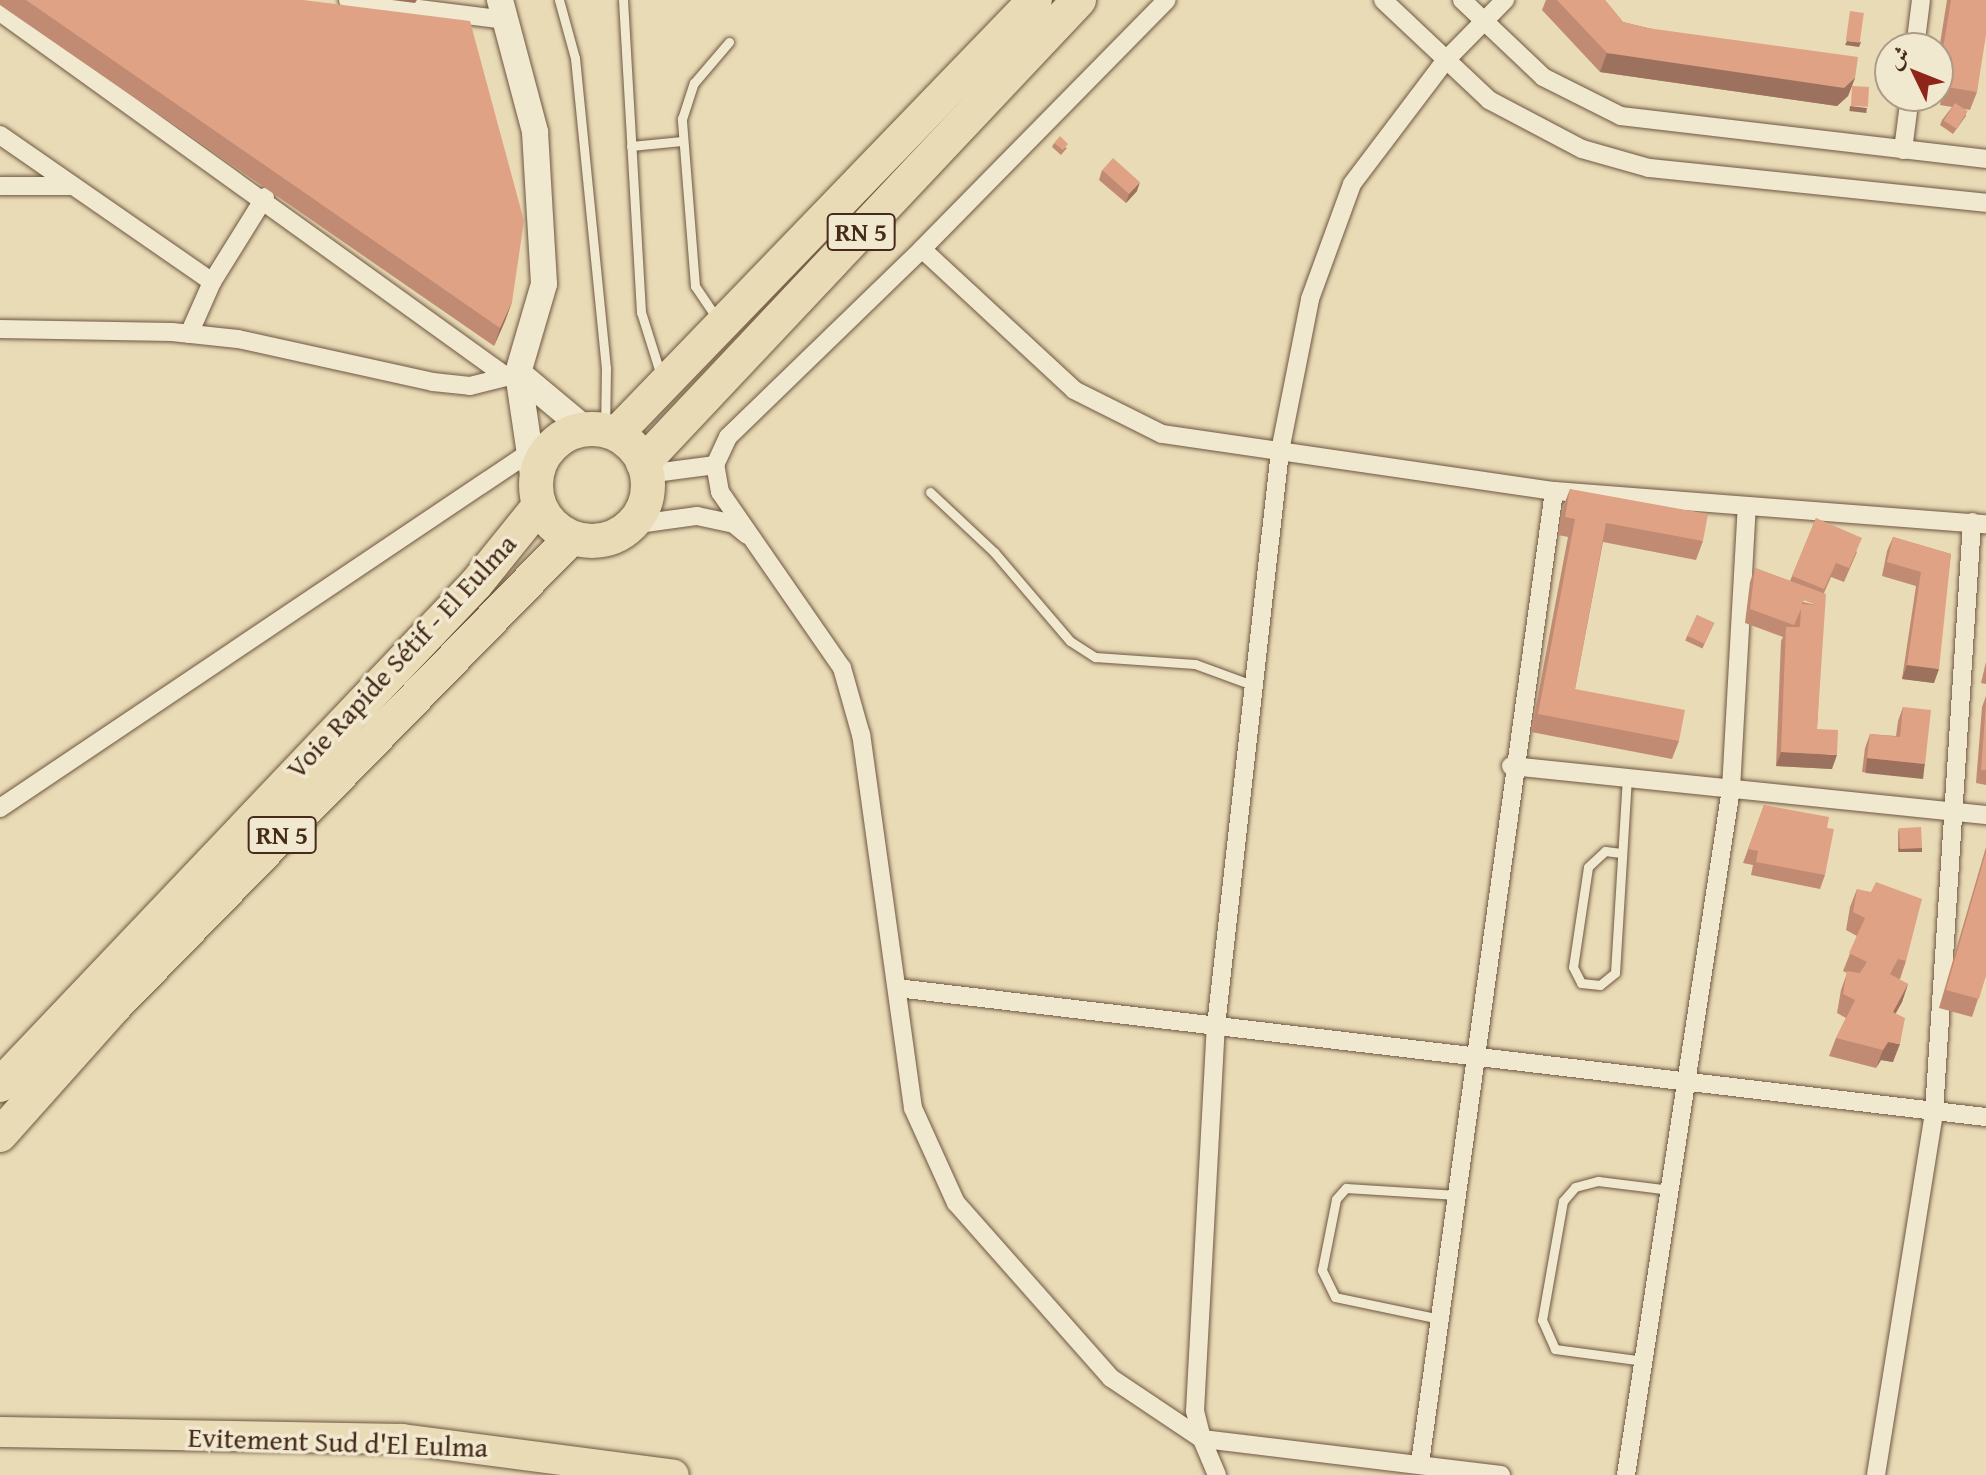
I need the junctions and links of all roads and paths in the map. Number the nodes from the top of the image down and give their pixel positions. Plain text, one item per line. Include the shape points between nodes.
1 (348, 0) edge
2 (559, 0) edge
3 (623, 0) edge
4 (1035, 0) edge
5 (1079, 0) edge
6 (1167, 0) edge
7 (1383, 0) edge
8 (1462, 0) edge
9 (1505, 0) edge
10 (1921, 0) edge
11 (503, 10) edge
12 (0, 12) edge
13 (1482, 21) junction
14 (1917, 32) edge
15 (729, 42) dead end
16 (1445, 61) junction
17 (1908, 112) edge
18 (0, 135) edge
19 (682, 141) junction
20 (631, 146) junction
21 (1903, 150) junction
22 (1986, 159) edge
23 (0, 186) edge
24 (73, 186) junction
25 (265, 197) junction
26 (1986, 203) edge
27 (922, 249) junction
28 (212, 282) junction
29 (723, 326) junction
30 (0, 329) edge
31 (189, 334) junction
32 (512, 375) junction
33 (666, 386) junction
34 (602, 431) junction
35 (1280, 451) junction
36 (527, 454) junction
37 (715, 465) junction
38 (645, 469) junction
39 (1554, 491) junction
40 (930, 492) dead end
41 (537, 497) junction
42 (1747, 506) junction
43 (1979, 523) edge
44 (631, 525) junction
45 (570, 539) junction
46 (772, 558) junction
47 (1252, 685) junction
48 (1511, 766) junction
49 (1627, 778) junction
50 (1731, 789) junction
51 (0, 808) edge
52 (1949, 811) junction
53 (1986, 815) edge
54 (1621, 853) junction
55 (897, 988) junction
56 (1216, 1026) junction
57 (1474, 1053) junction
58 (1687, 1078) junction
59 (0, 1085) edge
60 (1934, 1112) junction
61 (1986, 1117) edge
62 (0, 1135) edge
63 (1670, 1190) junction
64 (1457, 1196) junction
65 (1443, 1320) junction
66 (1644, 1361) junction
67 (0, 1432) edge
68 (1202, 1439) junction
69 (1420, 1463) junction
70 (674, 1475) edge
71 (1217, 1475) edge
72 (1501, 1475) edge
73 (1626, 1475) edge
74 (1876, 1475) edge

1 - 11 street
2 - 34 lane via 575,58 606,368
3 - 20 lane
4 - 29 highway, RN 5
5 - 38 highway, RN 5
6 - 27 street
7 - 16 street
8 - 13 street
9 - 13 street
10 - 14 street
11 - 32 street via 535,132 544,284
12 - 25 street
13 - 16 street
13 - 21 street via 1543,77 1621,116
15 - 19 lane via 685,103
16 - 26 street via 1519,119 1615,160
16 - 35 street via 1352,184 1310,299
17 - 21 street
18 - 24 street
19 - 20 lane
19 - 29 lane via 695,286
20 - 33 lane via 641,312 648,354
21 - 22 street
23 - 24 street
24 - 28 street
25 - 28 street
25 - 32 street
27 - 35 street via 1074,390 1162,434
27 - 37 street via 728,437
28 - 31 street
29 - 33 highway, RN 5
30 - 31 street
31 - 32 street via 433,382 470,386
32 - 34 street
32 - 36 street
33 - 34 highway, RN 5
34 - 38 highway
34 - 41 highway, RN 5 via 549,448
35 - 39 street
35 - 47 street
36 - 41 street
36 - 51 street
37 - 38 street
37 - 46 street via 720,492
38 - 44 highway via 642,510
39 - 42 street
39 - 48 street
40 - 47 lane via 994,552 1070,641 1095,657 1195,664
41 - 45 highway
41 - 59 highway, Voie Rapide Sétif - El Eulma / RN 5 via 476,584
42 - 43 street
42 - 50 street
43 - 52 street
44 - 45 highway via 599,541
44 - 46 street via 697,516 734,524
45 - 62 highway, Voie Rapide Sétif - El Eulma / RN 5 via 116,1005
46 - 55 street via 846,681 861,735
47 - 56 street
48 - 49 street
48 - 57 street
49 - 50 street
49 - 54 lane
50 - 52 street
50 - 58 street
52 - 53 street
52 - 60 street
54 - 54 lane via 1615,973 1600,985 1581,983 1573,967 1588,867 1605,851
55 - 56 street
55 - 68 street via 913,1108 956,1203 1111,1378
56 - 57 street
56 - 68 street via 1196,1349
57 - 58 street
57 - 64 street
58 - 60 street
58 - 63 street
60 - 61 street
60 - 74 street
63 - 66 street
63 - 66 lane via 1598,1181 1575,1187 1563,1201 1542,1320 1555,1349
64 - 65 street
64 - 65 lane via 1346,1188 1336,1199 1322,1270 1335,1297
65 - 69 street
66 - 73 street
67 - 70 main road, Evitement Sud d'El Eulma via 402,1439
68 - 69 street
68 - 71 street
69 - 72 street

